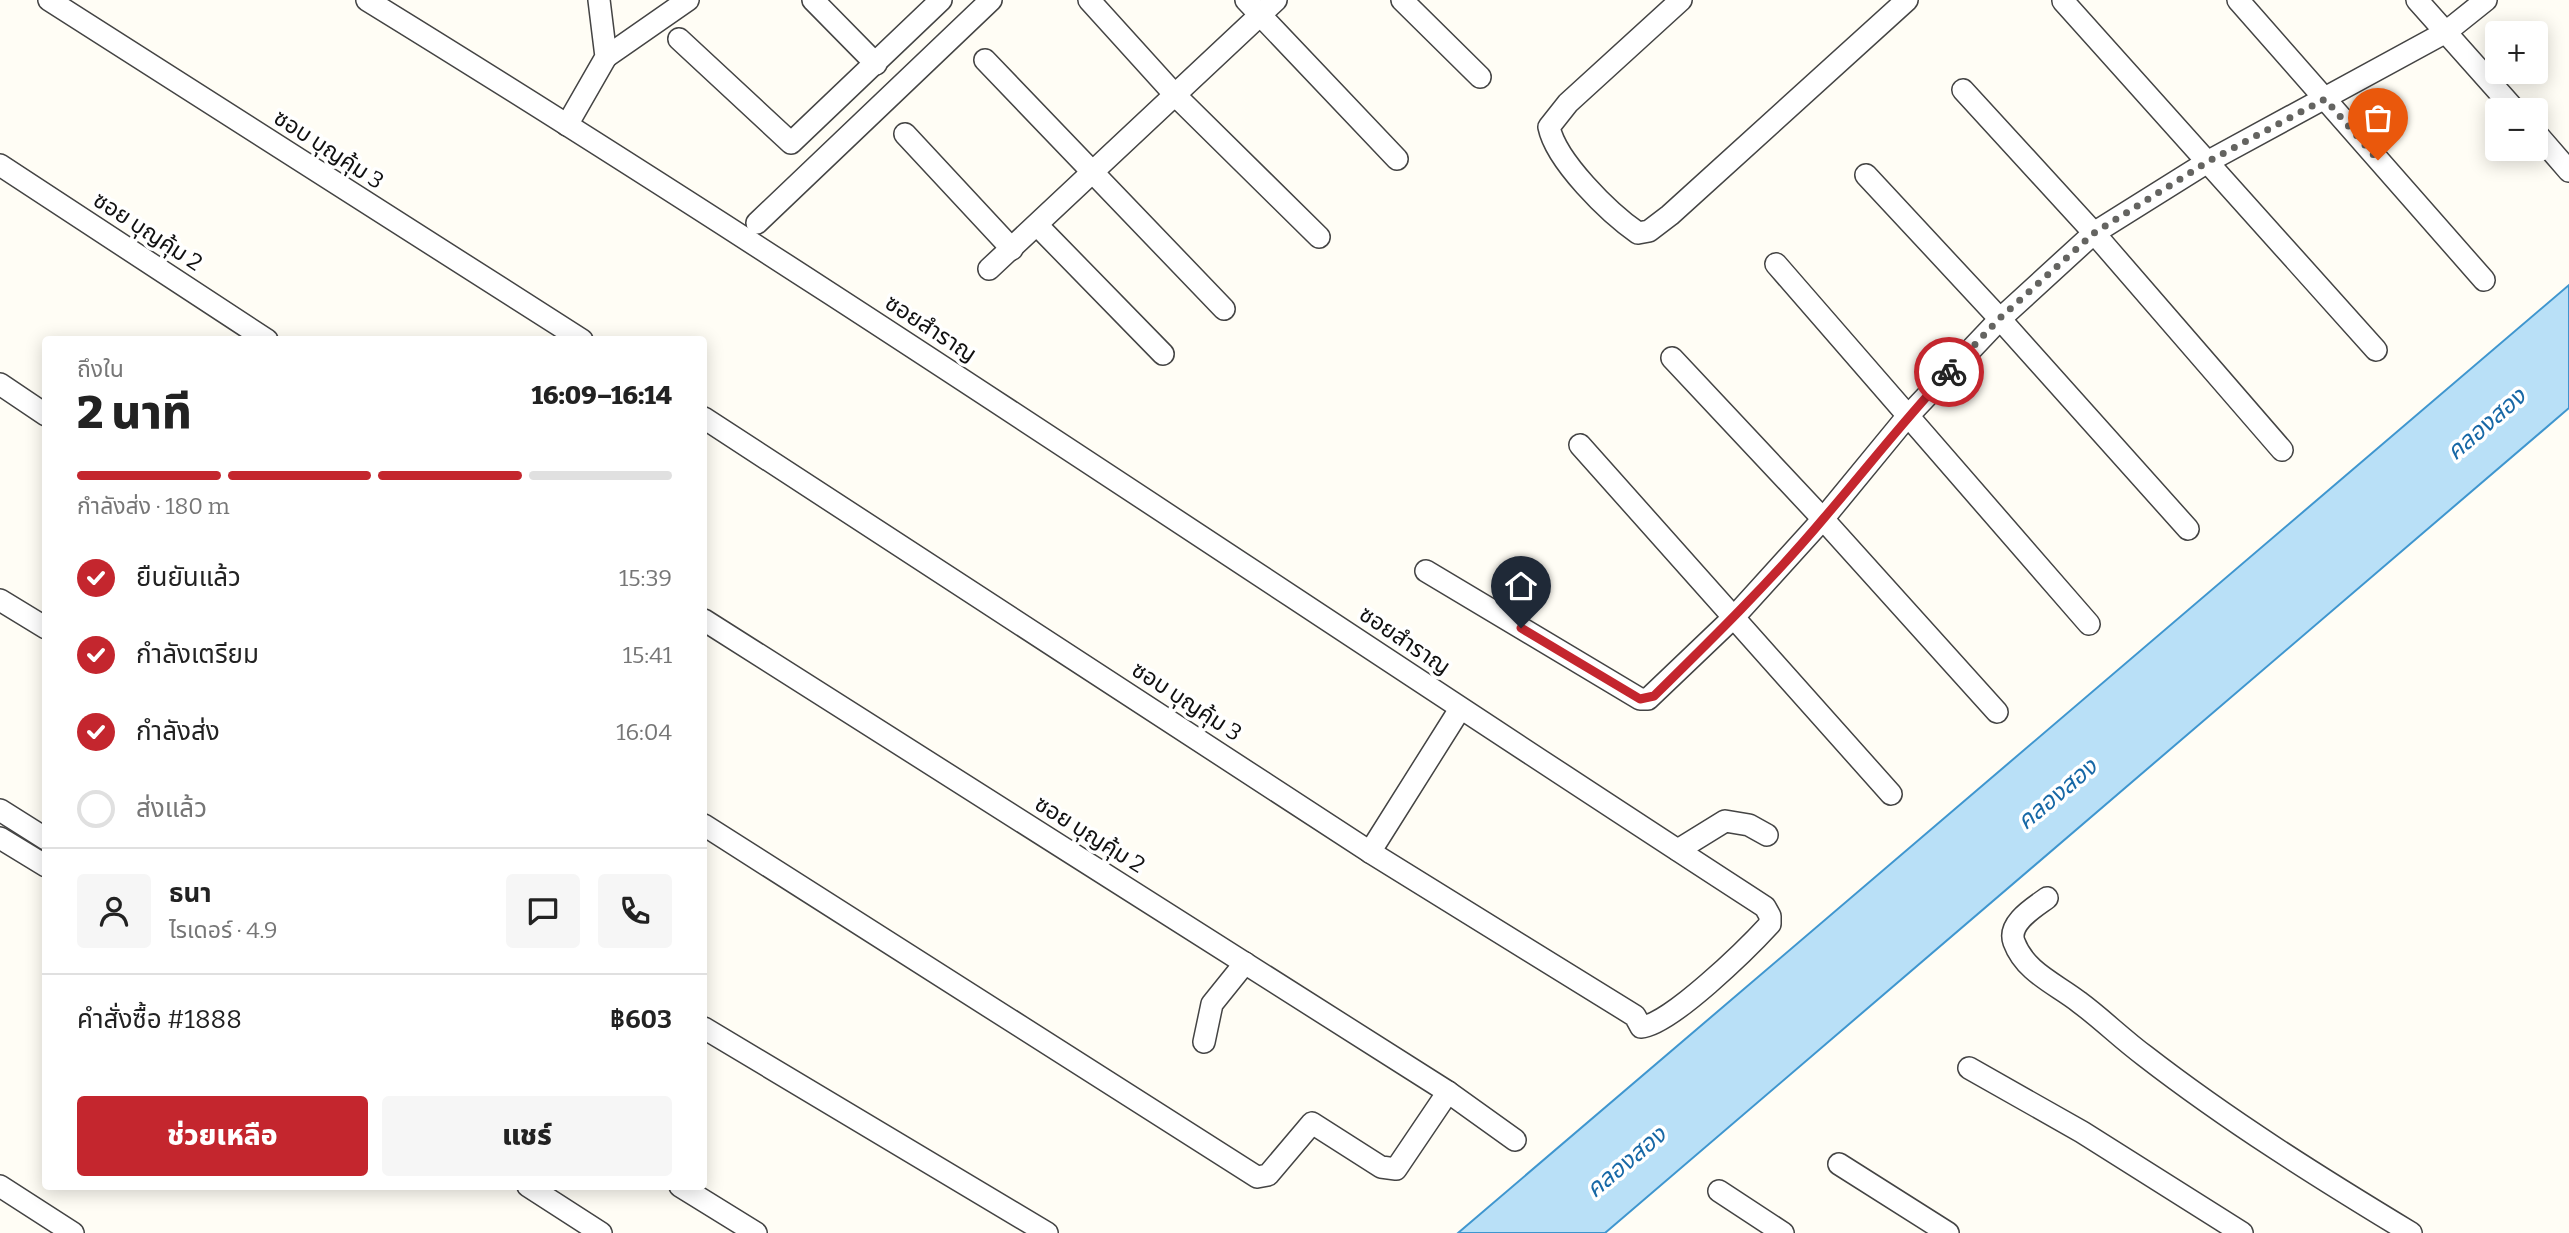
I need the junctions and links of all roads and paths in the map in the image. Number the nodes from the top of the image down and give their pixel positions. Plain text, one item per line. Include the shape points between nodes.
1 (49, 0) edge
2 (367, 0) edge
3 (599, 0) edge
4 (688, 0) edge
5 (813, 0) edge
6 (941, 0) edge
7 (991, 0) edge
8 (1089, 0) edge
9 (1276, 0) edge
10 (1402, 0) edge
11 (1681, 0) edge
12 (1907, 0) edge
13 (2238, 0) edge
14 (2417, 0) edge
15 (2486, 0) edge
16 (2063, 1) edge
17 (1253, 8) edge
18 (2446, 32) junction
19 (679, 39) dead end
20 (606, 57) junction
21 (985, 60) dead end
22 (876, 64) junction
23 (1480, 78) dead end
24 (1963, 90) dead end
25 (1176, 96) junction
26 (2504, 98) edge
27 (2325, 99) junction
28 (567, 125) junction
29 (905, 134) dead end
30 (2548, 147) edge
31 (1397, 159) dead end
32 (2209, 161) junction
33 (0, 165) edge
34 (2569, 171) edge
35 (1094, 173) junction
36 (1866, 176) dead end
37 (757, 223) dead end
38 (1037, 225) junction
39 (2094, 233) junction
40 (1319, 237) dead end
41 (1012, 249) junction
42 (1776, 264) dead end
43 (989, 269) dead end
44 (2484, 280) dead end
45 (1224, 309) dead end
46 (2000, 318) junction
47 (262, 336) edge
48 (576, 336) edge
49 (2376, 350) dead end
50 (1163, 354) dead end
51 (1672, 358) dead end
52 (0, 384) edge
53 (42, 412) edge
54 (1906, 418) junction
55 (707, 420) edge
56 (1580, 444) dead end
57 (2282, 450) dead end
58 (1823, 519) junction
59 (2188, 529) dead end
60 (1426, 571) dead end
61 (0, 600) edge
62 (1735, 616) junction
63 (707, 623) edge
64 (2089, 624) dead end
65 (42, 626) edge
66 (1460, 709) junction
67 (1997, 712) dead end
68 (1891, 794) dead end
69 (0, 810) edge
70 (707, 827) edge
71 (1767, 835) dead end
72 (42, 836) edge
73 (0, 838) edge
74 (1678, 850) junction
75 (1370, 852) junction
76 (42, 864) edge
77 (2047, 898) dead end
78 (1245, 963) junction
79 (1641, 1027) joint
80 (707, 1030) edge
81 (1204, 1042) dead end
82 (1969, 1068) dead end
83 (1448, 1092) junction
84 (1515, 1140) dead end
85 (1839, 1164) dead end
86 (0, 1186) edge
87 (533, 1190) edge
88 (686, 1190) edge
89 (1719, 1191) dead end
90 (73, 1233) edge
91 (601, 1233) edge
92 (756, 1233) edge
93 (1047, 1233) edge
94 (1783, 1233) edge
95 (1948, 1233) edge
96 (2242, 1233) edge
97 (2411, 1233) edge

1 - 48 street, ซอบ บุญคุ้ม 3
2 - 28 street, ซอยสำราญ
3 - 20 street
4 - 20 street
5 - 22 street
6 - 22 street
7 - 37 street
8 - 25 street
9 - 17 street
10 - 23 street
11 - 12 street via 1568,103 1549,127 1559,150 1598,200 1638,233 1649,231 1670,215
13 - 27 street
14 - 18 street
15 - 18 street
16 - 32 street
17 - 25 street
17 - 31 street
18 - 26 street
18 - 27 street
19 - 22 street via 791,143
20 - 28 street
21 - 35 street
24 - 39 street
25 - 35 street
25 - 40 street
27 - 32 street
27 - 44 street
28 - 66 street, ซอยสำราญ via 1143,495
29 - 41 street
30 - 34 street
32 - 39 street
32 - 49 street
33 - 47 street, ซอย บุญคุ้ม 2
35 - 38 street
35 - 45 street
36 - 46 street
38 - 41 street
38 - 50 street
39 - 46 street
39 - 57 street
41 - 43 street
42 - 54 street
46 - 54 street
46 - 59 street
51 - 58 street
52 - 53 street
54 - 58 street
54 - 64 street
55 - 75 street, ซอบ บุญคุ้ม 3
56 - 62 street
58 - 62 street
58 - 67 street
60 - 62 street via 1640,699 1654,696
61 - 65 street
62 - 68 street
63 - 78 street, ซอย บุญคุ้ม 2
66 - 74 street, ซอยสำราญ
66 - 75 street
69 - 72 street
70 - 83 street via 1257,1177 1268,1175 1312,1123 1381,1167 1396,1169
71 - 74 street via 1749,825 1725,821
73 - 76 street
74 - 79 street, ซอยสำราญ via 1765,907 1770,924 1709,982 1653,1026
75 - 79 street, ซอบ บุญคุ้ม 3 via 1635,1016
77 - 97 street via 2013,931 2013,941 2040,977 2252,1132
78 - 81 street via 1212,1004
78 - 83 street, ซอย บุญคุ้ม 2
80 - 93 street
82 - 96 street via 2082,1132
83 - 84 street, ซอย บุญคุ้ม 2
85 - 95 street
86 - 90 street
87 - 91 street
88 - 92 street
89 - 94 street

